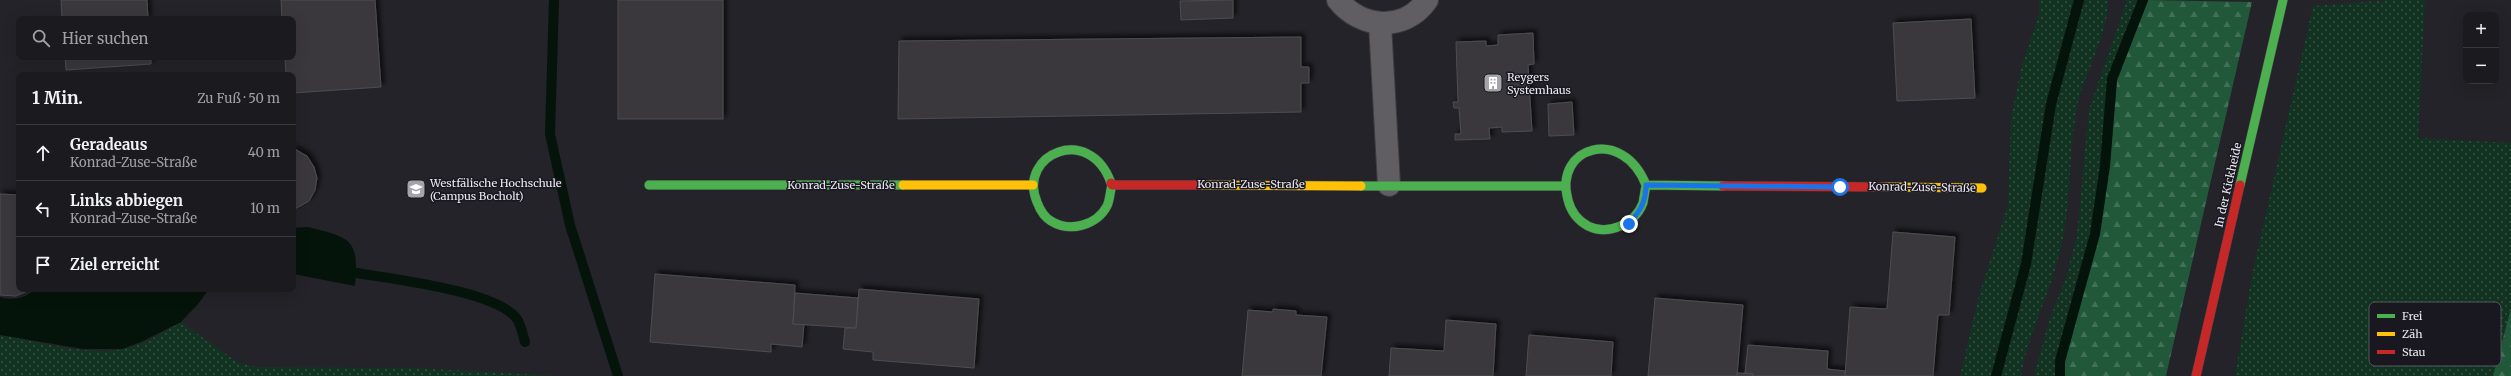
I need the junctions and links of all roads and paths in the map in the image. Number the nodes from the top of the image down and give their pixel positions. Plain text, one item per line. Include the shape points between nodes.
1 (1338, 0) edge
2 (1427, 0) edge
3 (2284, 0) edge
4 (1380, 24) junction
5 (649, 185) dead end
6 (1033, 185) junction
7 (1112, 185) junction
8 (1389, 185) junction
9 (1646, 185) junction
10 (1564, 186) junction
11 (1982, 188) dead end
12 (2196, 376) edge

1 - 4 street via 1345,9 1361,20
2 - 4 street via 1414,14 1398,21
3 - 12 street, In der Kickheide
4 - 8 street
5 - 6 street, Konrad-Zuse-Straße
6 - 7 street via 1036,172 1052,154 1076,149 1087,151 1100,160 1108,171
6 - 7 street via 1034,199 1041,212 1052,222 1066,228 1081,227 1095,221 1108,205
7 - 8 street, Konrad-Zuse-Straße
8 - 10 street, Konrad-Zuse-Straße
9 - 10 street via 1643,173 1636,162 1626,154 1602,148 1588,152 1576,160 1568,172
9 - 10 street via 1646,198 1640,212 1629,224 1615,229 1599,230 1584,225 1573,215 1566,202
9 - 11 street, Konrad-Zuse-Straße

